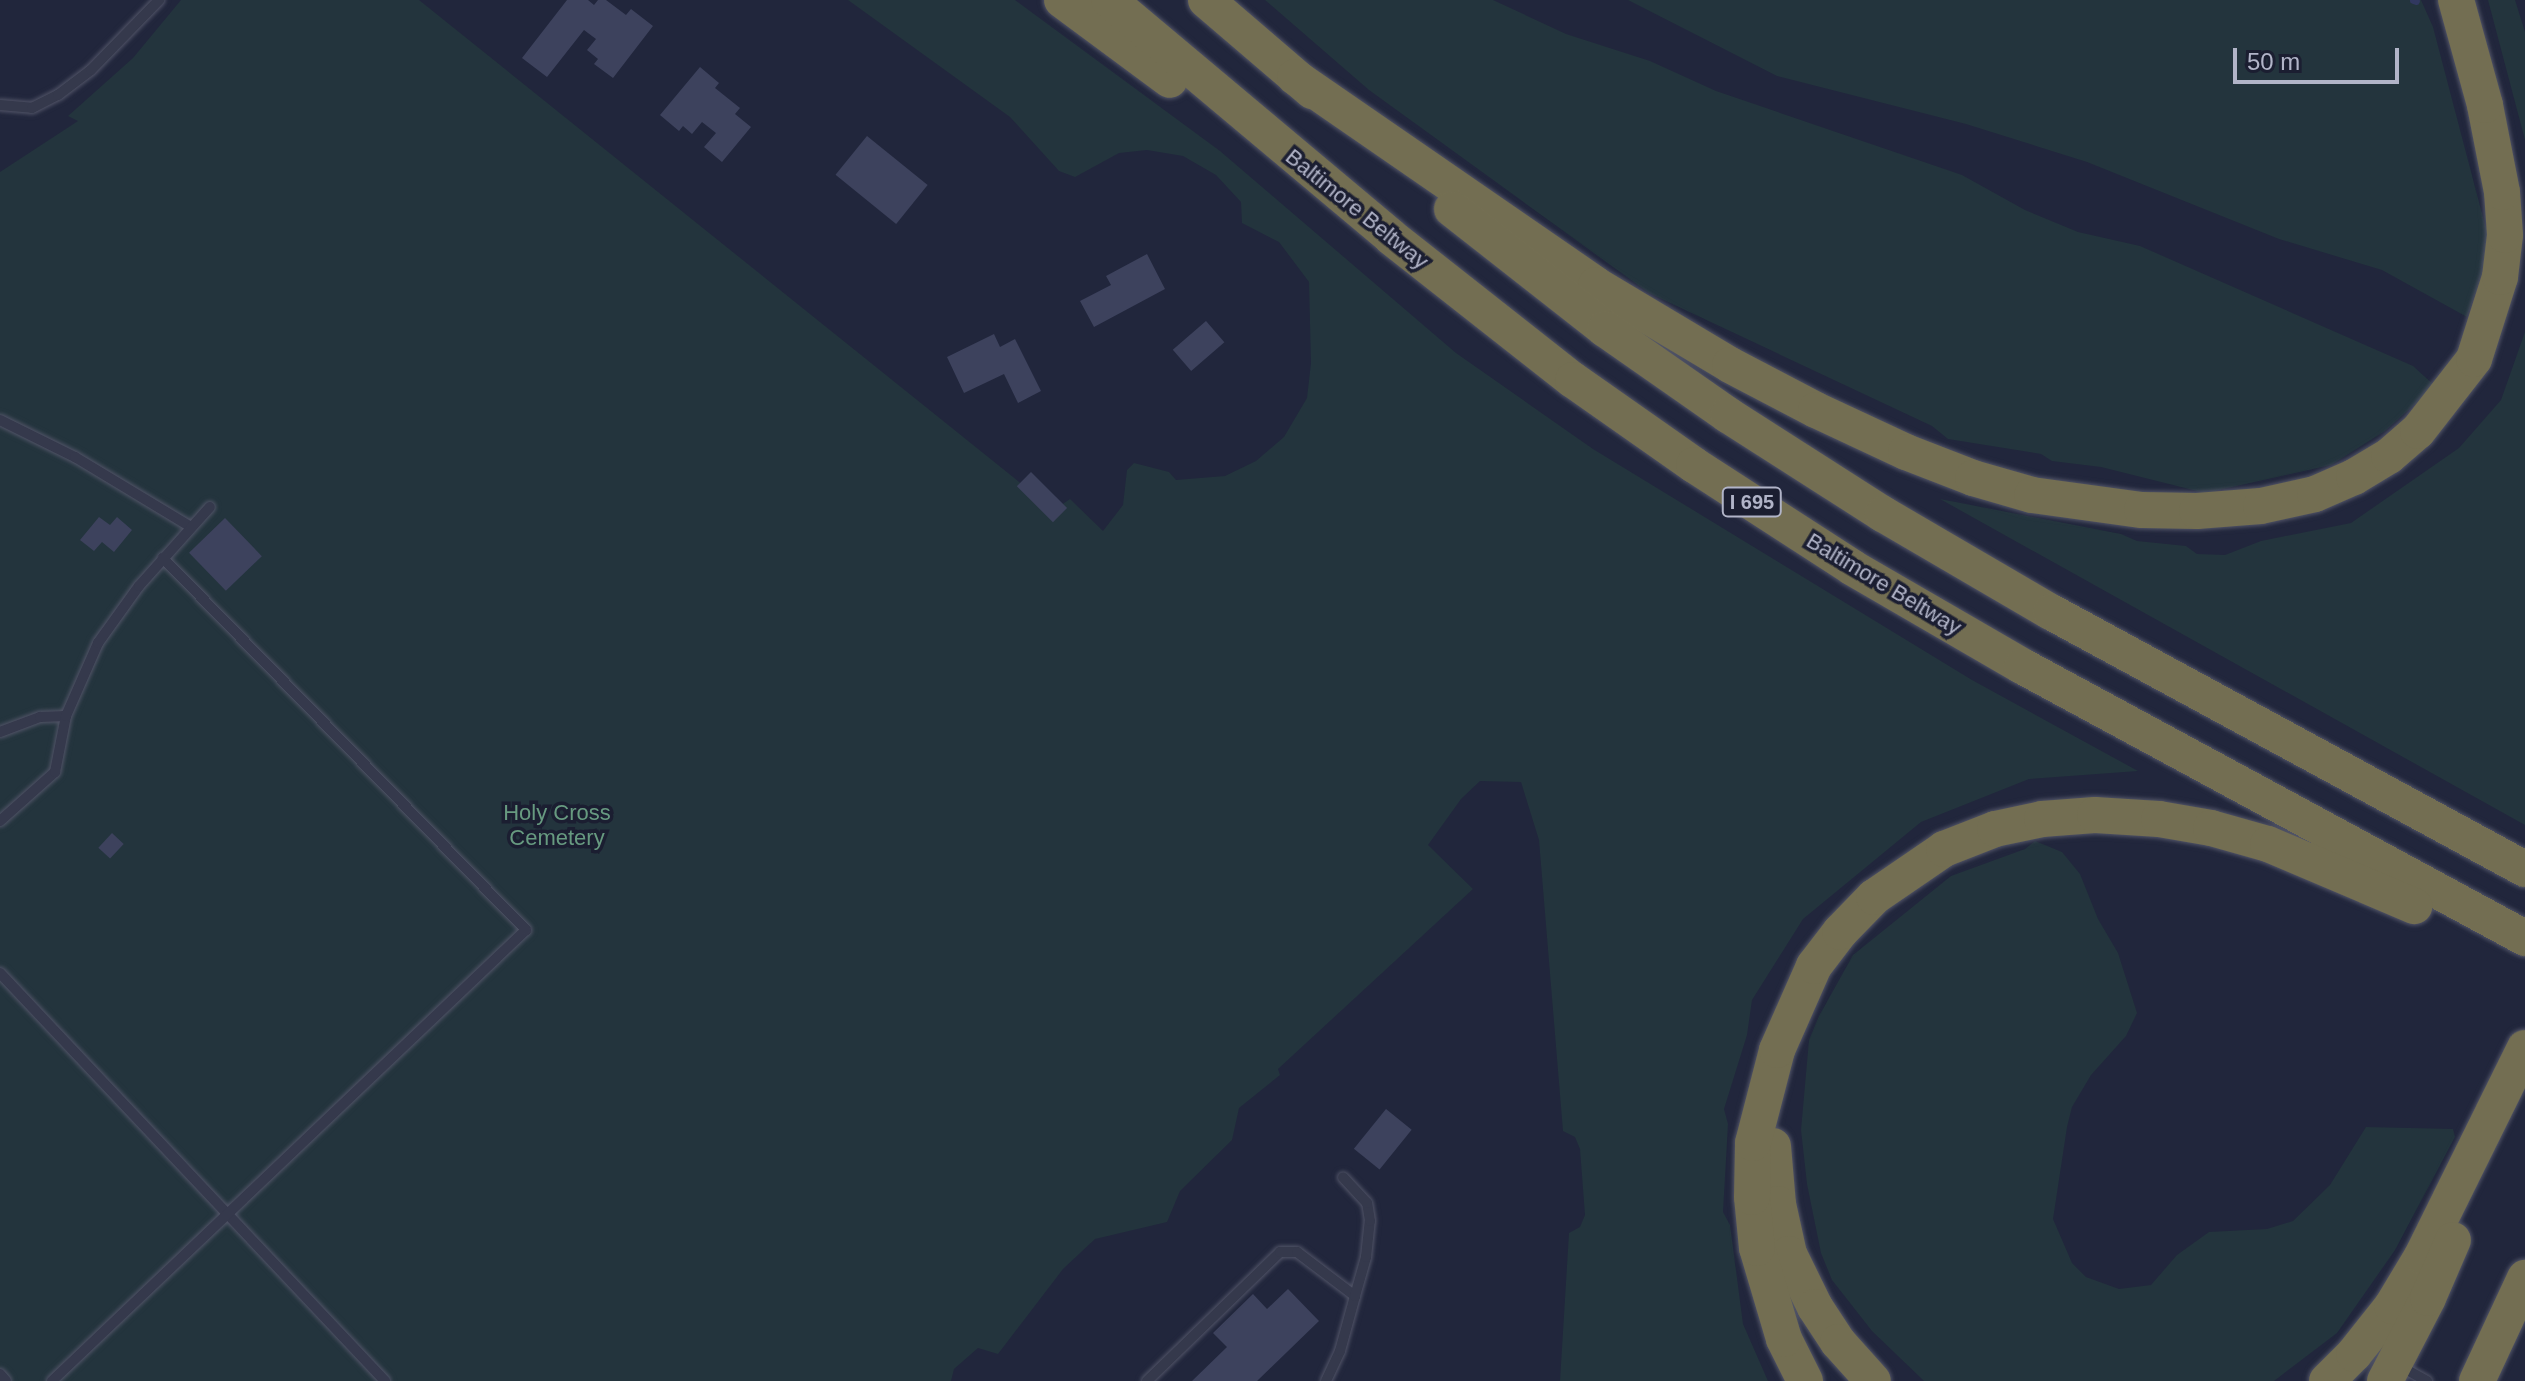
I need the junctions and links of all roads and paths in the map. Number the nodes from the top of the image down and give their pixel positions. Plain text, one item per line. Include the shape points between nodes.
1 (159, 0) edge
2 (1062, 0) edge
3 (1109, 0) edge
4 (1206, 0) edge
5 (2456, 0) edge
6 (1295, 77) junction
7 (0, 105) edge
8 (1391, 237) junction
9 (0, 420) edge
10 (210, 507) dead end
11 (191, 527) junction
12 (163, 558) junction
13 (66, 716) junction
14 (0, 732) edge
15 (0, 821) edge
16 (2525, 869) edge
17 (2458, 916) junction
18 (2525, 938) edge
19 (2525, 959) edge
20 (0, 973) edge
21 (2525, 1048) edge
22 (1777, 1050) junction
23 (1343, 1177) dead end
24 (228, 1214) junction
25 (2525, 1278) edge
26 (1355, 1296) junction
27 (2390, 1372) edge
28 (0, 1374) edge
29 (6, 1381) edge
30 (52, 1381) edge
31 (385, 1381) edge
32 (1147, 1381) edge
33 (1326, 1381) edge
34 (1805, 1381) edge
35 (1873, 1381) edge
36 (2327, 1381) edge
37 (2427, 1381) edge
38 (2477, 1381) edge

1 - 7 lane via 58,95 32,108
2 - 8 highway
3 - 8 highway, Baltimore Beltway / I 695
4 - 6 highway, I 695
5 - 6 highway via 2485,105 2505,235 2500,277 2474,359 2418,431 2354,477 2315,494 2261,506 2197,511 2142,510 2032,495 1906,452 1816,410 1596,285
6 - 16 highway, I 695 via 1475,228 1728,415 2051,612
8 - 17 highway, Baltimore Beltway / I 695 via 1573,380 1853,568
9 - 11 lane via 75,457
10 - 11 lane
11 - 12 lane
12 - 13 lane via 98,643
12 - 24 lane via 526,930
13 - 14 lane via 40,717
13 - 15 lane via 55,772
17 - 18 highway, Baltimore Beltway / I 695
17 - 19 highway
17 - 22 highway via 2268,844 2211,828 2095,815 2042,819 1995,829 1944,849 1874,897 1814,966
20 - 24 lane
21 - 27 highway via 2476,1186
21 - 36 highway via 2422,1256 2392,1306
22 - 34 highway via 1753,1143 1752,1197 1768,1294
22 - 35 highway via 1773,1145 1789,1254 1838,1342
23 - 26 lane via 1367,1203 1370,1221
24 - 30 lane
24 - 31 lane
25 - 38 highway
26 - 32 lane via 1297,1252 1280,1252
26 - 33 lane
27 - 37 lane
28 - 29 lane

